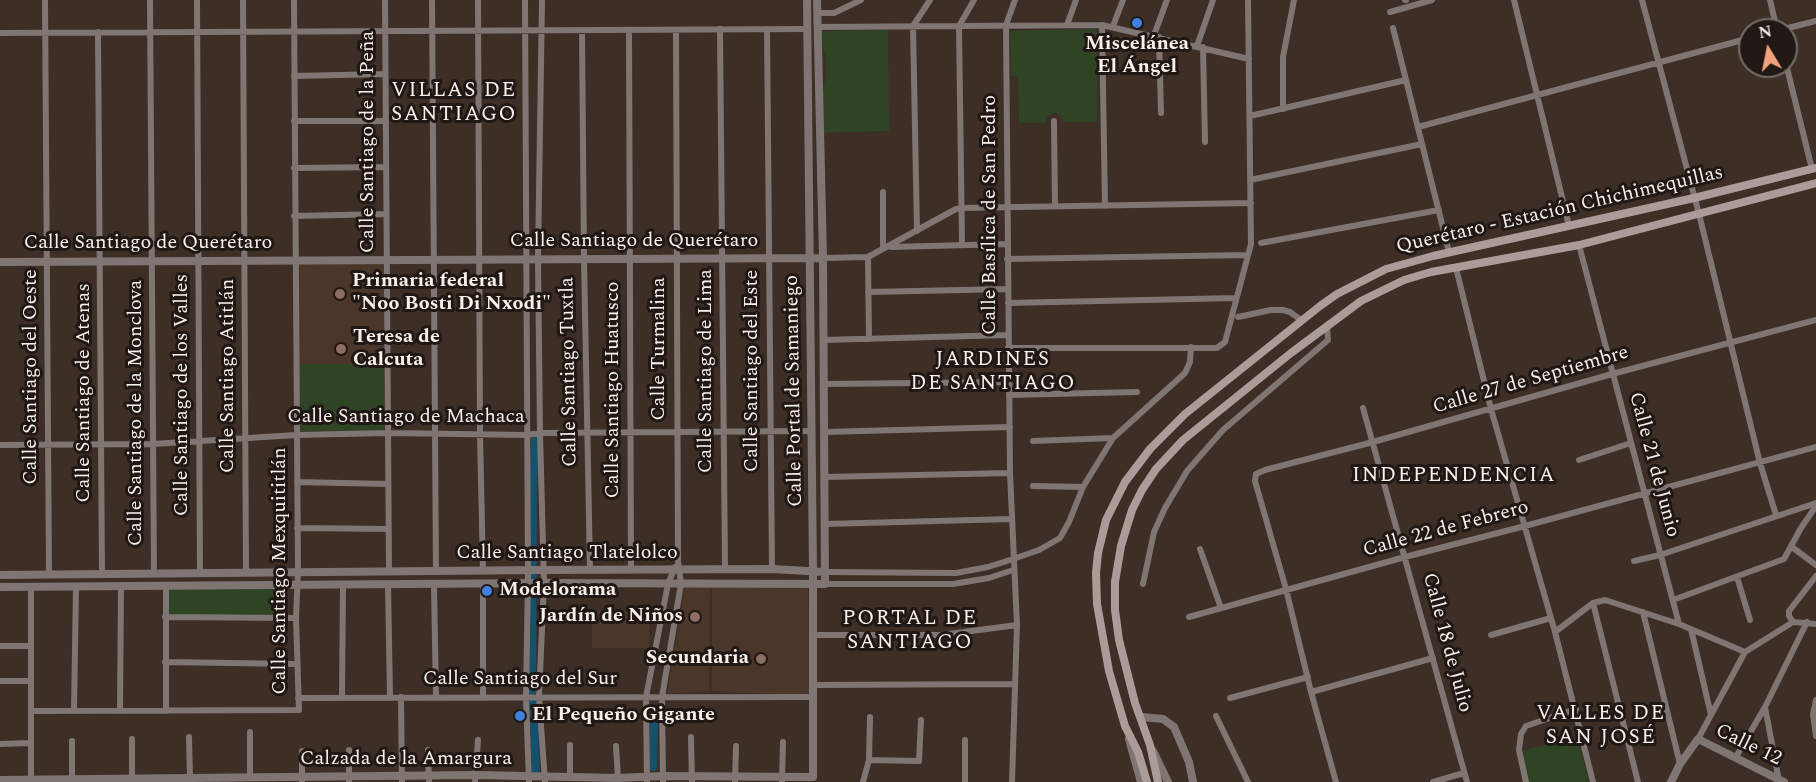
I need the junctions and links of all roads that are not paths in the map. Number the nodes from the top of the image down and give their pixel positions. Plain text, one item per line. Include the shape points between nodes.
1 (45, 0) edge
2 (150, 0) edge
3 (197, 0) edge
4 (243, 0) edge
5 (294, 0) edge
6 (385, 0) edge
7 (432, 0) edge
8 (478, 0) edge
9 (525, 0) edge
10 (542, 0) edge
11 (807, 0) edge
12 (817, 0) edge
13 (861, 0) edge
14 (930, 0) edge
15 (974, 0) edge
16 (1015, 0) edge
17 (1076, 0) edge
18 (1123, 0) edge
19 (1167, 0) edge
20 (1213, 0) edge
21 (1248, 0) edge
22 (1294, 0) edge
23 (1432, 0) edge
24 (1514, 0) edge
25 (1642, 0) edge
26 (1770, 0) edge
27 (1390, 12) dead end
28 (818, 13) junction
29 (1775, 18) edge
30 (1816, 21) edge
31 (1067, 25) junction
32 (1102, 25) junction
33 (1798, 25) edge
34 (913, 26) junction
35 (959, 26) junction
36 (1006, 26) junction
37 (1113, 26) junction
38 (818, 27) junction
39 (1394, 28) dead end
40 (720, 29) junction
41 (767, 29) junction
42 (807, 29) junction
43 (478, 30) junction
44 (525, 30) junction
45 (542, 30) junction
46 (582, 30) junction
47 (629, 30) junction
48 (676, 30) junction
49 (385, 31) junction
50 (432, 31) junction
51 (98, 32) junction
52 (150, 32) junction
53 (197, 32) junction
54 (243, 32) junction
55 (294, 32) junction
56 (0, 33) edge
57 (45, 33) junction
58 (1157, 36) junction
59 (1738, 41) edge
60 (1200, 47) junction
61 (1249, 59) junction
62 (1659, 63) junction
63 (385, 74) junction
64 (294, 76) junction
65 (1790, 78) edge
66 (1406, 80) junction
67 (1537, 95) junction
68 (1283, 109) junction
69 (1161, 113) dead end
70 (1250, 116) junction
71 (294, 121) junction
72 (386, 121) junction
73 (1054, 121) dead end
74 (1418, 127) junction
75 (1205, 142) dead end
76 (1422, 144) junction
77 (386, 166) junction
78 (294, 168) junction
79 (1814, 169) edge
80 (1250, 180) junction
81 (1816, 186) edge
82 (883, 192) dead end
83 (1694, 198) junction
84 (1251, 203) junction
85 (1055, 206) junction
86 (1105, 206) junction
87 (1007, 207) junction
88 (961, 208) junction
89 (1439, 210) junction
90 (386, 214) junction
91 (1699, 214) junction
92 (294, 216) junction
93 (1569, 226) junction
94 (917, 231) junction
95 (1261, 243) dead end
96 (1007, 244) junction
97 (962, 245) junction
98 (1579, 245) junction
99 (885, 248) junction
100 (1449, 252) junction
101 (1247, 255) junction
102 (868, 257) junction
103 (676, 258) junction
104 (723, 258) junction
105 (769, 258) junction
106 (810, 258) junction
107 (823, 258) junction
108 (387, 259) junction
109 (435, 259) junction
110 (481, 259) junction
111 (526, 259) junction
112 (538, 259) junction
113 (584, 259) junction
114 (630, 259) junction
115 (1008, 259) junction
116 (1, 260) edge
117 (47, 260) junction
118 (100, 260) junction
119 (152, 260) junction
120 (200, 260) junction
121 (245, 260) junction
122 (295, 260) junction
123 (1456, 268) junction
124 (1008, 289) junction
125 (868, 292) junction
126 (1236, 298) junction
127 (1008, 303) junction
128 (1238, 317) dead end
129 (1301, 320) junction
130 (1816, 320) edge
131 (1327, 326) junction
132 (1008, 335) junction
133 (869, 339) junction
134 (823, 340) junction
135 (1730, 344) junction
136 (1191, 347) junction
137 (1008, 348) junction
138 (1612, 375) junction
139 (1009, 382) junction
140 (824, 384) junction
141 (1137, 392) dead end
142 (1009, 395) junction
143 (1363, 408) dead end
144 (1491, 409) junction
145 (1010, 428) junction
146 (770, 431) junction
147 (812, 431) junction
148 (587, 432) junction
149 (631, 432) junction
150 (677, 432) junction
151 (724, 432) junction
152 (824, 432) junction
153 (389, 433) junction
154 (540, 433) junction
155 (434, 434) junction
156 (480, 434) junction
157 (296, 435) junction
158 (527, 435) junction
159 (246, 437) junction
160 (1113, 438) junction
161 (200, 441) junction
162 (1033, 441) dead end
163 (1373, 442) junction
164 (49, 444) junction
165 (102, 444) junction
166 (153, 444) junction
167 (1631, 444) junction
168 (0, 445) edge
169 (1816, 447) edge
170 (1579, 460) dead end
171 (1760, 463) junction
172 (1010, 473) junction
173 (824, 477) junction
174 (297, 482) junction
175 (388, 484) junction
176 (1033, 486) dead end
177 (1083, 486) junction
178 (1644, 493) junction
179 (1816, 505) edge
180 (1776, 515) junction
181 (1011, 519) junction
182 (825, 524) junction
183 (1525, 526) junction
184 (297, 528) junction
185 (388, 529) junction
186 (1792, 547) junction
187 (1200, 549) dead end
188 (1660, 555) junction
189 (1405, 557) junction
190 (1012, 559) junction
191 (1634, 561) dead end
192 (1816, 565) edge
193 (677, 567) junction
194 (725, 569) junction
195 (772, 569) junction
196 (527, 570) junction
197 (542, 570) junction
198 (590, 570) junction
199 (631, 570) junction
200 (1013, 570) junction
201 (436, 571) junction
202 (483, 571) junction
203 (298, 572) junction
204 (389, 572) junction
205 (813, 572) junction
206 (825, 572) junction
207 (154, 573) junction
208 (200, 573) junction
209 (246, 573) junction
210 (49, 574) junction
211 (102, 574) junction
212 (0, 575) edge
213 (1737, 576) junction
214 (1816, 576) edge
215 (544, 583) junction
216 (483, 584) junction
217 (528, 584) junction
218 (668, 584) junction
219 (681, 584) junction
220 (813, 584) junction
221 (825, 584) junction
222 (1143, 584) dead end
223 (343, 585) junction
224 (388, 585) junction
225 (434, 585) junction
226 (166, 586) junction
227 (297, 586) junction
228 (0, 587) edge
229 (31, 587) junction
230 (76, 587) junction
231 (121, 587) junction
232 (1286, 589) junction
233 (1673, 600) junction
234 (1593, 603) junction
235 (1221, 608) junction
236 (1643, 612) junction
237 (165, 617) junction
238 (1189, 617) dead end
239 (296, 618) junction
240 (1551, 618) junction
241 (1791, 619) junction
242 (1750, 620) dead end
243 (1807, 622) junction
244 (1679, 624) junction
245 (1816, 624) edge
246 (1017, 625) junction
247 (1691, 629) junction
248 (1555, 632) junction
249 (1491, 634) dead end
250 (812, 635) junction
251 (0, 646) edge
252 (30, 646) junction
253 (1745, 652) junction
254 (1433, 658) junction
255 (165, 662) junction
256 (297, 664) junction
257 (1308, 677) junction
258 (0, 681) edge
259 (30, 681) junction
260 (1015, 684) junction
261 (814, 685) junction
262 (1311, 693) junction
263 (390, 696) junction
264 (342, 697) junction
265 (401, 697) junction
266 (436, 697) junction
267 (539, 697) junction
268 (646, 697) junction
269 (663, 697) junction
270 (813, 697) junction
271 (298, 698) junction
272 (483, 698) junction
273 (526, 698) junction
274 (1230, 698) dead end
275 (1816, 700) edge
276 (1765, 706) junction
277 (1576, 709) junction
278 (30, 711) junction
279 (74, 711) junction
280 (120, 711) junction
281 (166, 711) junction
282 (1711, 715) junction
283 (1216, 716) dead end
284 (870, 717) dead end
285 (1142, 717) junction
286 (921, 720) dead end
287 (1125, 726) junction
288 (250, 732) dead end
289 (1816, 736) edge
290 (189, 737) dead end
291 (691, 737) dead end
292 (132, 739) dead end
293 (1698, 739) junction
294 (478, 740) dead end
295 (965, 740) dead end
296 (72, 741) dead end
297 (783, 742) dead end
298 (30, 743) junction
299 (0, 744) edge
300 (1150, 745) junction
301 (570, 746) dead end
302 (616, 746) dead end
303 (736, 746) dead end
304 (349, 750) dead end
305 (428, 750) dead end
306 (302, 751) dead end
307 (1736, 757) junction
308 (869, 760) junction
309 (1680, 764) junction
310 (1464, 773) junction
311 (570, 777) junction
312 (190, 778) junction
313 (250, 778) junction
314 (618, 778) junction
315 (72, 779) junction
316 (132, 779) junction
317 (349, 779) edge
318 (402, 779) edge
319 (429, 779) edge
320 (475, 779) edge
321 (528, 779) edge
322 (544, 779) edge
323 (648, 779) edge
324 (663, 779) edge
325 (692, 779) edge
326 (735, 779) edge
327 (782, 779) edge
328 (813, 779) edge
329 (0, 780) edge
330 (31, 780) junction
331 (156, 780) edge
332 (221, 780) edge
333 (302, 780) edge
334 (93, 781) edge
335 (1780, 781) edge
336 (863, 782) edge
337 (965, 782) edge
338 (1012, 782) edge
339 (1141, 782) edge
340 (1147, 782) edge
341 (1158, 782) edge
342 (1168, 782) edge
343 (1193, 782) edge
344 (1248, 782) edge
345 (1336, 782) edge
346 (1433, 782) edge
347 (1467, 782) edge
348 (1526, 782) edge
349 (1593, 782) edge
350 (1638, 782) edge
351 (1671, 782) edge

1 - 57 street, Calle Santiago del Oeste
2 - 52 street, Calle Santiago de la Monclova
3 - 53 street, Calle Santiago de los Valles
4 - 54 street, Calle Santiago Atitlán
5 - 55 street, Calle Santiago Mexquititlán
6 - 49 street, Calle Santiago de la Peña
7 - 50 street
8 - 43 street
9 - 44 street
10 - 45 street
11 - 42 street, Calle Portal de Samaniego
12 - 28 street, Calle Portal de Samaniego
13 - 28 street via 834,13
14 - 34 street
15 - 35 street
16 - 36 street, Calle Basílica de San Pedro
17 - 31 street
18 - 37 street
19 - 58 street
20 - 60 street
21 - 61 street
22 - 68 street via 1282,66
23 - 27 street
24 - 67 street
25 - 62 street
26 - 29 street
28 - 38 street, Calle Portal de Samaniego
30 - 33 street
31 - 32 street
31 - 36 street
32 - 37 street
32 - 86 street
34 - 35 street
34 - 38 street
34 - 94 street
35 - 36 street
35 - 88 street
36 - 87 street, Calle Basílica de San Pedro
37 - 58 street
38 - 107 street, Calle Portal de Samaniego
39 - 66 street
40 - 41 street
40 - 48 street
40 - 104 street, Calle Santiago de Lima
41 - 42 street
41 - 105 street, Calle Santiago del Este
42 - 106 street, Calle Portal de Samaniego
43 - 44 street
43 - 50 street
43 - 110 street
44 - 45 street
44 - 111 street
45 - 46 street
45 - 112 street
46 - 47 street
46 - 113 street, Calle Santiago Tuxtla
47 - 48 street
47 - 114 street, Calle Santiago Huatusco
48 - 103 street, Calle Turmalina
49 - 50 street
49 - 55 street
49 - 63 street, Calle Santiago de la Peña
50 - 109 street
51 - 52 street
51 - 57 street
51 - 118 street, Calle Santiago de Atenas
52 - 53 street
52 - 119 street, Calle Santiago de la Monclova
53 - 54 street
53 - 120 street, Calle Santiago de los Valles
54 - 55 street
54 - 121 street, Calle Santiago Atitlán
55 - 64 street, Calle Santiago Mexquititlán
56 - 57 street
57 - 117 street, Calle Santiago del Oeste
58 - 60 street
58 - 69 street
59 - 62 street
60 - 61 street
60 - 75 street
61 - 70 street
62 - 67 street
62 - 83 street
63 - 64 street
63 - 72 street, Calle Santiago de la Peña
64 - 71 street, Calle Santiago Mexquititlán
65 - 79 street
66 - 68 street
66 - 74 street
67 - 74 street
67 - 93 street
68 - 70 street
70 - 80 street
71 - 72 street
71 - 78 street, Calle Santiago Mexquititlán
72 - 77 street, Calle Santiago de la Peña
73 - 85 street
74 - 76 street
76 - 80 street
76 - 89 street
77 - 78 street
77 - 90 street, Calle Santiago de la Peña
78 - 92 street, Calle Santiago Mexquititlán
79 - 83 main road, Querétaro - Estación Chichimequillas
80 - 84 street
81 - 91 main road, Querétaro - Estación Chichimequillas
82 - 99 street
83 - 91 street
83 - 93 main road, Querétaro - Estación Chichimequillas
84 - 86 street, Calle Santiago de Querétaro
84 - 101 street via 1251,244
85 - 86 street, Calle Santiago de Querétaro
85 - 87 street, Calle Santiago de Querétaro
87 - 88 street, Calle Santiago de Querétaro
87 - 96 street, Calle Basílica de San Pedro
88 - 94 street, Calle Santiago de Querétaro
88 - 97 street
89 - 95 street
89 - 100 street
90 - 92 street
90 - 108 street, Calle Santiago de la Peña
91 - 98 main road, Querétaro - Estación Chichimequillas
91 - 135 street
92 - 122 street, Calle Santiago Mexquititlán
93 - 100 main road, Querétaro - Estación Chichimequillas
94 - 99 street, Calle Santiago de Querétaro
96 - 97 street
96 - 115 street, Calle Basílica de San Pedro
97 - 99 street
98 - 123 main road, Querétaro - Estación Chichimequillas
98 - 138 street, Calle 21 de Junio
99 - 102 street, Calle Santiago de Querétaro
100 - 129 main road, Querétaro - Estación Chichimequillas via 1386,269 1337,294
101 - 115 street
101 - 126 street
102 - 107 street, Calle Santiago de Querétaro
102 - 125 street
103 - 104 street, Calle Santiago de Querétaro
103 - 114 street, Calle Santiago de Querétaro
103 - 150 street, Calle Turmalina
104 - 105 street, Calle Santiago de Querétaro
104 - 151 street, Calle Santiago de Lima
105 - 106 street, Calle Santiago de Querétaro
105 - 146 street, Calle Santiago del Este
106 - 107 street, Calle Santiago de Querétaro
106 - 147 street, Calle Portal de Samaniego
107 - 134 street, Calle Portal de Samaniego
108 - 109 street, Calle Santiago de Querétaro
108 - 122 street, Calle Santiago de Querétaro
108 - 153 street, Calle Santiago de la Peña
109 - 110 street, Calle Santiago de Querétaro
109 - 155 street
110 - 111 street, Calle Santiago de Querétaro
110 - 156 street
111 - 112 street, Calle Santiago de Querétaro
111 - 158 street
112 - 113 street, Calle Santiago de Querétaro
112 - 154 street
113 - 114 street, Calle Santiago de Querétaro
113 - 148 street, Calle Santiago Tuxtla
114 - 149 street, Calle Santiago Huatusco
115 - 124 street, Calle Basílica de San Pedro
116 - 117 street, Calle Santiago de Querétaro
117 - 118 street, Calle Santiago de Querétaro
117 - 164 street, Calle Santiago del Oeste
118 - 119 street, Calle Santiago de Querétaro
118 - 165 street, Calle Santiago de Atenas
119 - 120 street, Calle Santiago de Querétaro
119 - 166 street, Calle Santiago de la Monclova
120 - 121 street, Calle Santiago de Querétaro
120 - 161 street, Calle Santiago de los Valles
121 - 122 street, Calle Santiago de Querétaro
121 - 159 street, Calle Santiago Atitlán
122 - 157 street, Calle Santiago Mexquititlán
123 - 131 main road, Querétaro - Estación Chichimequillas via 1383,289
123 - 144 street
124 - 125 street
124 - 127 street, Calle Basílica de San Pedro
125 - 133 street
126 - 127 street
126 - 136 street via 1222,346
127 - 132 street, Calle Basílica de San Pedro
128 - 129 street via 1277,310 1290,312
129 - 287 main road, Querétaro - Estación Chichimequillas via 1165,432 1136,465 1106,520 1098,553 1096,604
130 - 135 street, Calle 27 de Septiembre
131 - 222 street via 1328,340 1223,430 1187,471 1154,532
131 - 285 main road, Querétaro - Estación Chichimequillas via 1183,440 1156,469 1132,510 1118,562 1115,610 1125,665
132 - 133 street
132 - 137 street, Calle Basílica de San Pedro
133 - 134 street
134 - 140 street, Calle Portal de Samaniego
135 - 138 street, Calle 27 de Septiembre
135 - 171 street
136 - 137 street
136 - 160 street via 1185,373
137 - 139 street, Calle Basílica de San Pedro
138 - 144 street, Calle 27 de Septiembre
138 - 167 street, Calle 21 de Junio
139 - 140 street
139 - 142 street, Calle Basílica de San Pedro
140 - 152 street, Calle Portal de Samaniego
141 - 142 street
142 - 145 street, Calle Basílica de San Pedro
143 - 163 street, Calle 18 de Julio
144 - 163 street, Calle 27 de Septiembre
144 - 183 street
145 - 152 street
145 - 172 street, Calle Basílica de San Pedro
146 - 147 street, Calle Santiago de Machaca
146 - 151 street, Calle Santiago de Machaca
146 - 195 street, Calle Santiago del Este
147 - 205 street, Calle Portal de Samaniego
148 - 149 street, Calle Santiago de Machaca
148 - 154 street, Calle Santiago de Machaca
148 - 198 street, Calle Santiago Tuxtla
149 - 150 street, Calle Santiago de Machaca
149 - 199 street, Calle Santiago Huatusco
150 - 151 street, Calle Santiago de Machaca
150 - 193 street, Calle Turmalina
151 - 194 street, Calle Santiago de Lima
152 - 173 street, Calle Portal de Samaniego
153 - 155 street, Calle Santiago de Machaca
153 - 157 street, Calle Santiago de Machaca
153 - 175 street, Calle Santiago de la Peña
154 - 158 street, Calle Santiago de Machaca
154 - 197 street
155 - 156 street, Calle Santiago de Machaca
155 - 201 street
156 - 158 street, Calle Santiago de Machaca
156 - 202 street
157 - 159 street, Calle Santiago de Machaca
157 - 174 street, Calle Santiago Mexquititlán
158 - 196 street
159 - 161 street, Calle Santiago de Machaca
159 - 209 street, Calle Santiago Atitlán
160 - 162 street
160 - 177 street
161 - 166 street, Calle Santiago de Machaca
161 - 208 street, Calle Santiago de los Valles
163 - 189 street, Calle 18 de Julio
163 - 232 street, Calle 27 de Septiembre via 1256,474
164 - 165 street, Calle Santiago de Machaca
164 - 168 street, Calle Santiago de Machaca
164 - 210 street, Calle Santiago del Oeste
165 - 166 street, Calle Santiago de Machaca
165 - 211 street, Calle Santiago de Atenas
166 - 207 street, Calle Santiago de la Monclova
167 - 170 street
167 - 178 street, Calle 21 de Junio
169 - 171 street, Calle 22 de Febrero
171 - 178 street, Calle 22 de Febrero
171 - 180 street
172 - 173 street
172 - 181 street, Calle Basílica de San Pedro
173 - 182 street, Calle Portal de Samaniego
174 - 175 street
174 - 184 street, Calle Santiago Mexquititlán
175 - 185 street, Calle Santiago de la Peña
176 - 177 street
177 - 190 street, Calle Santiago Tlatelolco via 1060,538
178 - 183 street, Calle 22 de Febrero
178 - 188 street, Calle 21 de Junio
179 - 180 street
179 - 186 street
180 - 188 street
181 - 182 street
181 - 190 street, Calle Basílica de San Pedro
182 - 206 street, Calle Portal de Samaniego
183 - 189 street, Calle 22 de Febrero
183 - 240 street
184 - 185 street
184 - 203 street, Calle Santiago Mexquititlán
185 - 204 street, Calle Santiago de la Peña
186 - 192 street
186 - 213 street via 1784,559
187 - 235 street
188 - 191 street
188 - 233 street, Calle 21 de Junio
189 - 232 street, Calle 22 de Febrero
189 - 254 street, Calle 18 de Julio
190 - 200 street, Calle Basílica de San Pedro
190 - 206 street, Calle Santiago Tlatelolco via 956,573
193 - 194 street, Calle Santiago Tlatelolco
193 - 199 street, Calle Santiago Tlatelolco
193 - 218 street, Calle Turmalina
193 - 219 street, Calle Turmalina
194 - 195 street, Calle Santiago Tlatelolco
195 - 205 street, Calle Santiago Tlatelolco
196 - 197 street, Calle Santiago Tlatelolco
196 - 202 street, Calle Santiago Tlatelolco
196 - 217 street
197 - 198 street, Calle Santiago Tlatelolco
197 - 215 street
198 - 199 street, Calle Santiago Tlatelolco
200 - 221 street, Calle Santiago Tlatelolco via 953,584
200 - 246 street, Calle Basílica de San Pedro
201 - 202 street, Calle Santiago Tlatelolco
201 - 204 street, Calle Santiago Tlatelolco
203 - 204 street, Calle Santiago Tlatelolco
203 - 209 street, Calle Santiago Tlatelolco
203 - 227 street, Calle Santiago Mexquititlán
205 - 206 street, Calle Santiago Tlatelolco
205 - 220 street, Calle Portal de Samaniego
206 - 221 street, Calle Portal de Samaniego
207 - 208 street, Calle Santiago Tlatelolco
207 - 211 street, Calle Santiago Tlatelolco
208 - 209 street, Calle Santiago Tlatelolco
210 - 211 street, Calle Santiago Tlatelolco
210 - 212 street, Calle Santiago Tlatelolco
213 - 233 street
213 - 242 street
214 - 241 street via 1792,606
215 - 217 street, Calle Santiago Tlatelolco
215 - 218 street, Calle Santiago Tlatelolco
215 - 267 street
216 - 217 street, Calle Santiago Tlatelolco
216 - 225 street, Calle Santiago Tlatelolco
216 - 272 street
217 - 273 street
218 - 219 street, Calle Santiago Tlatelolco
218 - 268 street, Calle Turmalina
219 - 220 street, Calle Santiago Tlatelolco
219 - 269 street, Calle Turmalina
220 - 221 street, Calle Santiago Tlatelolco
220 - 250 street, Calle Portal de Samaniego
223 - 224 street, Calle Santiago Tlatelolco
223 - 227 street, Calle Santiago Tlatelolco
223 - 264 street
224 - 225 street, Calle Santiago Tlatelolco
224 - 263 street
225 - 266 street
226 - 227 street, Calle Santiago Tlatelolco
226 - 231 street, Calle Santiago Tlatelolco
226 - 237 street
227 - 239 street, Calle Santiago Mexquititlán
228 - 229 street, Calle Santiago Tlatelolco
229 - 230 street, Calle Santiago Tlatelolco
229 - 252 street
230 - 231 street, Calle Santiago Tlatelolco
230 - 279 street
231 - 280 street
232 - 235 street, Calle 22 de Febrero
232 - 257 street
233 - 244 street, Calle 21 de Junio
234 - 236 street via 1605,600
234 - 248 street
234 - 350 street
235 - 238 street, Calle 22 de Febrero
236 - 244 street
236 - 309 street
237 - 239 street
237 - 255 street
239 - 256 street, Calle Santiago Mexquititlán
240 - 248 street
240 - 249 street
241 - 243 street
241 - 253 street
243 - 245 street
243 - 276 street
244 - 247 street
246 - 250 street via 941,635
246 - 260 street, Calle Basílica de San Pedro
247 - 253 street
247 - 282 street
248 - 277 street
250 - 261 street, Calle Portal de Samaniego
251 - 252 street
252 - 259 street
253 - 282 street
254 - 262 street
254 - 310 street, Calle 18 de Julio
255 - 256 street
255 - 281 street
256 - 271 street, Calle Santiago Mexquititlán
257 - 262 street
257 - 274 street
258 - 259 street
259 - 278 street
260 - 261 street
260 - 338 street, Calle Basílica de San Pedro
261 - 270 street, Calle Portal de Samaniego
262 - 345 street
263 - 264 street, Calle Santiago del Sur
263 - 265 street, Calle Santiago del Sur
264 - 271 street, Calle Santiago del Sur
265 - 266 street, Calle Santiago del Sur
265 - 318 street
266 - 272 street, Calle Santiago del Sur
267 - 268 street, Calle Santiago del Sur
267 - 273 street, Calle Santiago del Sur
267 - 322 street
268 - 269 street, Calle Santiago del Sur
268 - 323 street, Calle Turmalina
269 - 270 street, Calle Santiago del Sur
269 - 324 street, Calle Turmalina
270 - 328 street, Calle Portal de Samaniego
271 - 281 street, Calle Santiago Mexquititlán via 299,710
272 - 273 street, Calle Santiago del Sur
273 - 321 street
275 - 289 street
276 - 307 street
276 - 335 street
277 - 348 street via 1526,726 1519,750
277 - 349 street
278 - 279 street
278 - 298 street
279 - 280 street
280 - 281 street
282 - 293 street
283 - 344 street
284 - 308 street
285 - 300 main road, Querétaro - Estación Chichimequillas
285 - 343 street via 1163,719 1174,727
286 - 308 street via 919,760
287 - 339 street
287 - 340 main road, Querétaro - Estación Chichimequillas
288 - 313 street
290 - 312 street
291 - 325 street
292 - 316 street
293 - 307 street, Calle 12
293 - 309 street
294 - 320 street
295 - 337 street
296 - 315 street
297 - 327 street
298 - 299 street
298 - 330 street
300 - 341 main road, Querétaro - Estación Chichimequillas
300 - 342 street
301 - 311 street
302 - 314 street
303 - 326 street
304 - 317 street
305 - 319 street
306 - 333 street
307 - 335 street, Calle 12
308 - 336 street
309 - 351 street
310 - 346 street
310 - 347 street, Calle 18 de Julio
311 - 314 street, Calzada de la Amargura
311 - 322 street, Calzada de la Amargura
312 - 331 street, Calzada de la Amargura
312 - 332 street, Calzada de la Amargura
313 - 332 street, Calzada de la Amargura
313 - 333 street, Calzada de la Amargura
314 - 323 street, Calzada de la Amargura
315 - 330 street, Calzada de la Amargura
315 - 334 street, Calzada de la Amargura
316 - 331 street, Calzada de la Amargura
316 - 334 street, Calzada de la Amargura
317 - 318 street, Calzada de la Amargura
317 - 333 street, Calzada de la Amargura
318 - 319 street, Calzada de la Amargura
319 - 320 street, Calzada de la Amargura
320 - 321 street, Calzada de la Amargura
321 - 322 street, Calzada de la Amargura
323 - 324 street, Calzada de la Amargura
324 - 325 street, Calzada de la Amargura
325 - 326 street, Calzada de la Amargura
326 - 327 street, Calzada de la Amargura
327 - 328 street, Calzada de la Amargura
329 - 330 street, Calzada de la Amargura

